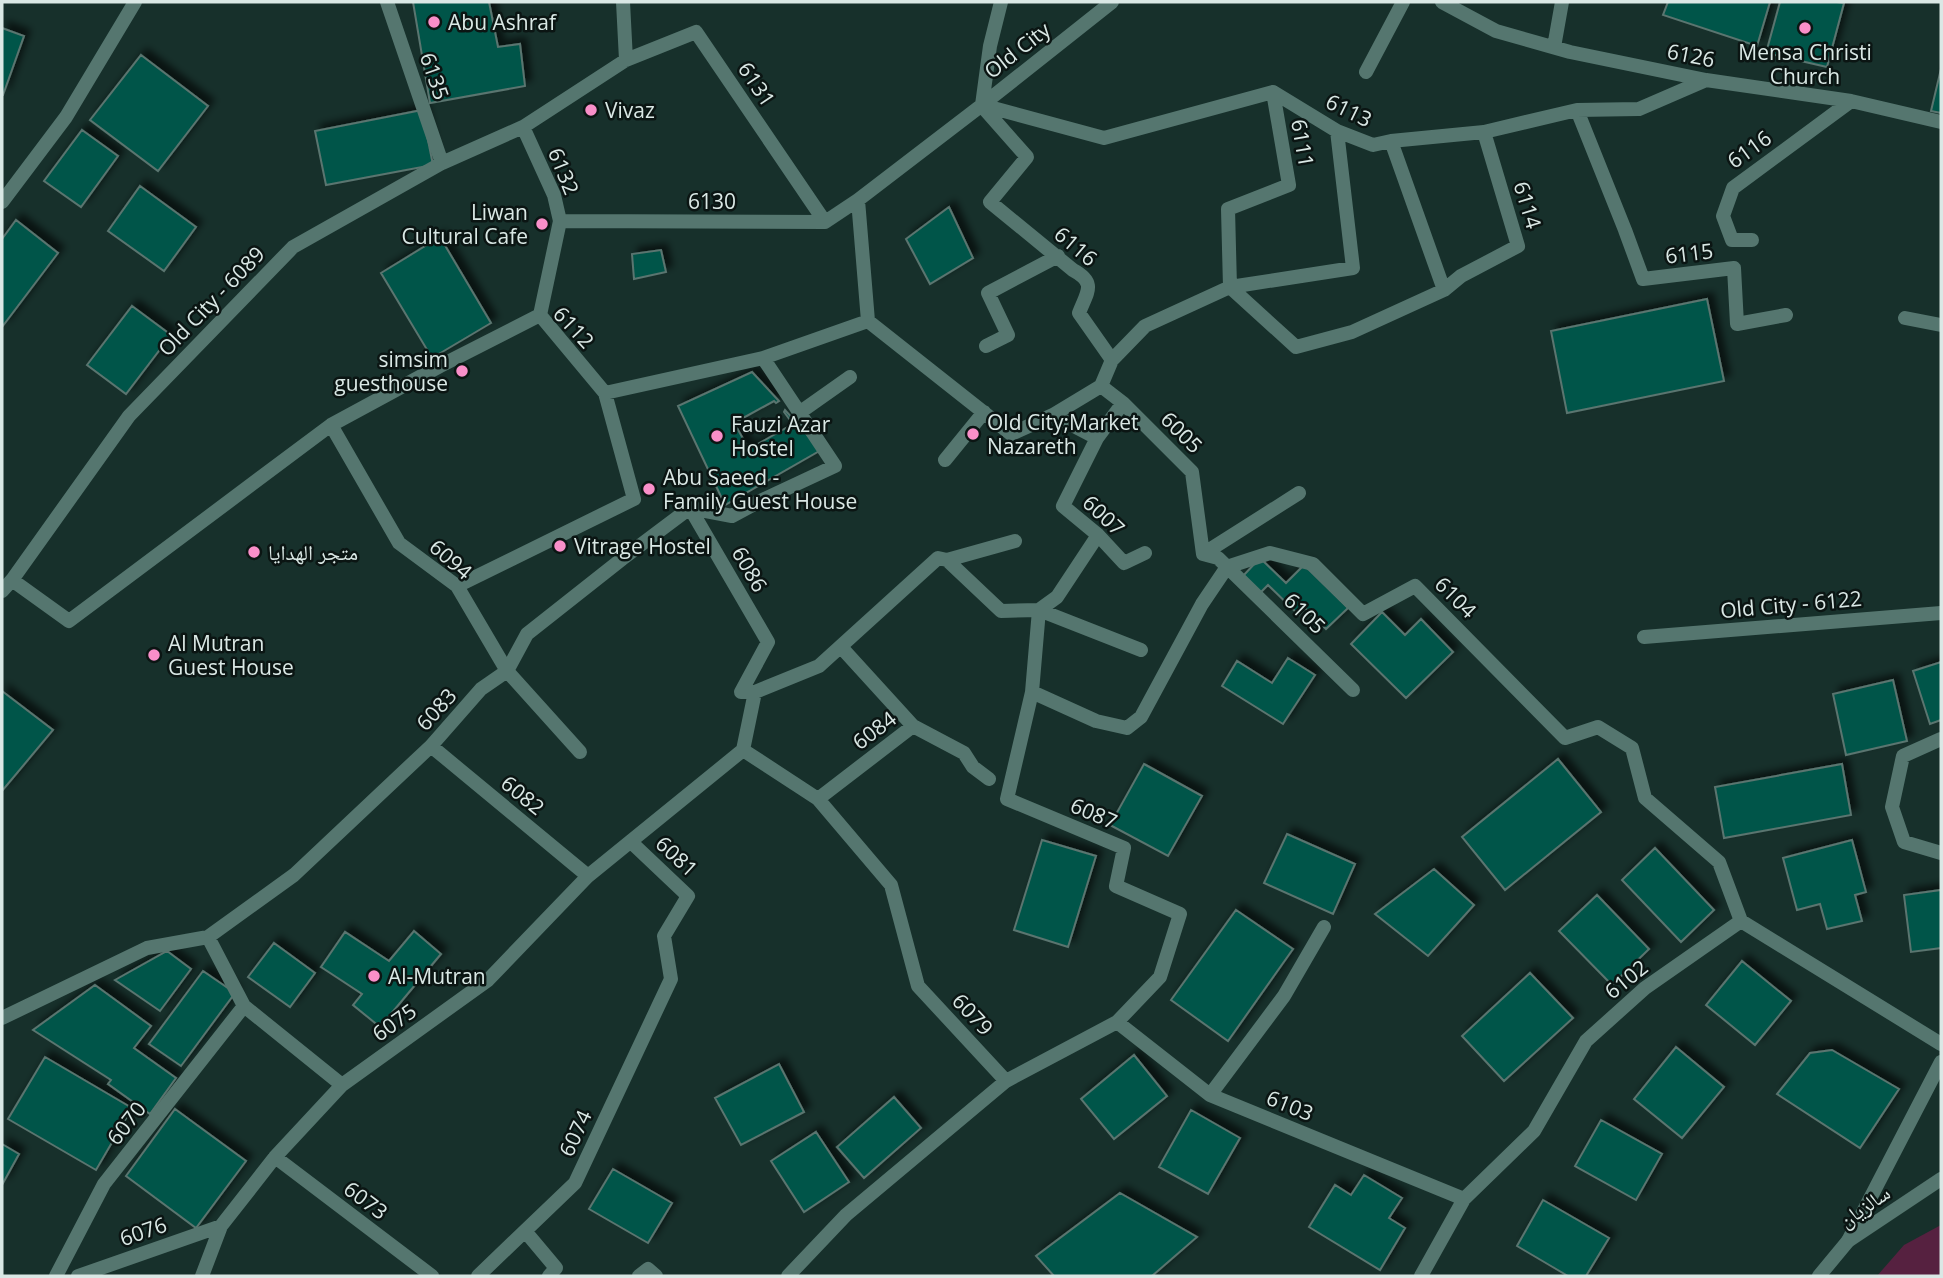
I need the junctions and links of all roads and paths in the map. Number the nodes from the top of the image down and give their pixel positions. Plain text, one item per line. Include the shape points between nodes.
1 (135, 2) edge
2 (387, 2) edge
3 (623, 2) edge
4 (1001, 2) edge
5 (1112, 2) edge
6 (1403, 2) edge
7 (1442, 2) edge
8 (1562, 2) edge
9 (1554, 47) junction
10 (626, 60) junction
11 (1366, 72) dead end
12 (1706, 80) junction
13 (1273, 92) junction
14 (1852, 101) junction
15 (982, 105) junction
16 (1577, 110) junction
17 (1941, 122) edge
18 (523, 127) junction
19 (1337, 131) junction
20 (1484, 132) junction
21 (1391, 141) junction
22 (442, 163) junction
23 (858, 200) junction
24 (2, 202) edge
25 (560, 220) junction
26 (825, 222) junction
27 (1752, 240) dead end
28 (1058, 257) junction
29 (1230, 287) junction
30 (1444, 290) junction
31 (540, 315) junction
32 (1786, 315) dead end
33 (1905, 318) dead end
34 (868, 321) junction
35 (1941, 325) edge
36 (986, 346) dead end
37 (763, 358) junction
38 (1112, 360) junction
39 (850, 377) dead end
40 (1101, 386) junction
41 (605, 393) junction
42 (1123, 403) junction
43 (984, 412) junction
44 (799, 413) junction
45 (1053, 415) junction
46 (331, 425) junction
47 (1097, 438) junction
48 (945, 460) dead end
49 (1299, 494) dead end
50 (690, 508) junction
51 (1098, 535) junction
52 (1015, 541) dead end
53 (1145, 553) dead end
54 (1203, 554) junction
55 (947, 559) junction
56 (1227, 567) junction
57 (7, 586) edge
58 (457, 586) junction
59 (1039, 610) junction
60 (1941, 613) edge
61 (1644, 637) dead end
62 (841, 647) junction
63 (1141, 650) dead end
64 (507, 671) junction
65 (1353, 690) dead end
66 (755, 692) junction
67 (1032, 692) junction
68 (913, 726) junction
69 (1941, 739) edge
70 (430, 746) junction
71 (743, 750) junction
72 (580, 752) dead end
73 (989, 779) dead end
74 (818, 799) junction
75 (631, 842) junction
76 (1941, 853) edge
77 (588, 876) junction
78 (1741, 921) junction
79 (1324, 927) dead end
80 (208, 937) junction
81 (671, 979) joint
82 (244, 1006) junction
83 (2, 1018) edge
84 (1117, 1022) junction
85 (1941, 1044) edge
86 (1941, 1062) edge
87 (1006, 1081) junction
88 (342, 1085) junction
89 (1210, 1096) junction
90 (275, 1157) junction
91 (1941, 1180) edge
92 (1464, 1199) junction
93 (221, 1226) junction
94 (525, 1231) junction
95 (1848, 1241) junction
96 (56, 1276) edge
97 (78, 1276) edge
98 (202, 1276) edge
99 (432, 1276) edge
100 (478, 1276) edge
101 (549, 1276) edge
102 (788, 1276) edge
103 (1421, 1276) edge
104 (1819, 1276) edge

1 - 24 street via 66,117
2 - 22 street, 6135
3 - 10 street
4 - 15 street
5 - 15 street, Old City
6 - 11 street
7 - 9 street, 6126 via 1496,31
8 - 9 street
9 - 12 street, 6126
10 - 18 street, Old City - 6089
10 - 26 street, 6131 via 696,32
12 - 14 street, 6126
12 - 16 street, 6113 via 1639,109
13 - 15 street via 1104,138
13 - 19 street, 6113
13 - 29 street, 6111 via 1289,185 1228,209
14 - 17 street, 6126
14 - 27 street, 6116 via 1732,188 1723,216 1732,240
15 - 23 street
15 - 28 street, 6116 via 1027,157 990,202
16 - 20 street, 6113
16 - 32 street, 6115 via 1643,279 1734,268 1737,324
18 - 22 street, Old City - 6089
18 - 25 street, 6132 via 554,195
19 - 21 street, 6113 via 1373,145
19 - 29 street via 1353,268
20 - 21 street, 6113
20 - 30 street, 6114 via 1518,246
21 - 30 street
22 - 57 street, Old City - 6089 via 293,247 129,416
23 - 26 street
23 - 34 street
25 - 26 street, 6130
25 - 31 street, 6132
28 - 36 street via 988,293 1007,335
28 - 38 street, 6116 via 1088,281 1080,313
29 - 30 street via 1296,347 1352,331
29 - 38 street via 1145,327
31 - 41 street, 6112
31 - 46 street, 6112
33 - 35 street
34 - 37 street
34 - 43 street
37 - 41 street
37 - 44 street, 6086
38 - 40 street
39 - 44 street
40 - 42 street, 6005
40 - 45 street
41 - 58 street via 634,499
42 - 47 street, 6007
42 - 54 street, 6005 via 1192,472
43 - 45 street via 1011,434
43 - 48 street
44 - 50 street, 6086 via 835,466 732,516
45 - 47 street
46 - 57 street, 6112 via 69,621
46 - 58 street, 6094 via 399,543
47 - 51 street, 6007 via 1063,506
49 - 54 street
50 - 64 street, 6083 via 527,634
50 - 66 street, 6086 via 768,642 741,692
51 - 53 street, 6007 via 1124,564
51 - 59 street via 1057,597
52 - 55 street
54 - 56 street via 1218,558
55 - 59 street via 1001,611
55 - 62 street via 938,558
56 - 65 street, 6105
56 - 67 street via 1202,604 1142,717 1127,728 1096,721
56 - 78 street, 6104 via 1270,553 1313,564 1363,614 1415,586 1565,738 1598,727 1632,748 1645,798 1719,862
58 - 64 street, 6094
59 - 63 street
59 - 67 street, 6087
60 - 61 street, Old City - 6122
62 - 66 street via 819,666
62 - 68 street
64 - 70 street, 6083 via 481,689
64 - 72 street, 6094
66 - 71 street, 6086
67 - 84 street, 6087 via 1007,799 1124,848 1116,886 1180,914 1160,977
68 - 73 street, 6084 via 964,753 972,768
68 - 74 street, 6084
69 - 76 street via 1903,756 1892,807 1904,842
70 - 77 street, 6082
70 - 80 street, 6083 via 294,875
71 - 74 street, 6079
71 - 75 street, 6075
74 - 87 street, 6079 via 891,885 918,986
75 - 77 street, 6075
75 - 81 street, 6081 via 688,896 664,936
77 - 88 street, 6075 via 488,980
78 - 85 street
78 - 92 street, 6102 via 1645,988 1586,1041 1534,1131
79 - 89 street via 1284,996
80 - 82 street
80 - 83 street, 6083 via 147,948
81 - 94 street, 6074 via 575,1183
82 - 88 street
82 - 96 street, 6070 via 104,1184
84 - 87 street, 6087
84 - 89 street, 6103
86 - 95 street
87 - 102 street via 846,1215
88 - 90 street, 6075
89 - 92 street, 6103
90 - 93 street, 6075
90 - 99 street, 6073
91 - 95 street, سالزيان
92 - 103 street, 6102
93 - 97 street, 6076
93 - 98 street, 6075
94 - 100 street, 6074
94 - 101 street via 556,1268
95 - 104 street, سالزيان

